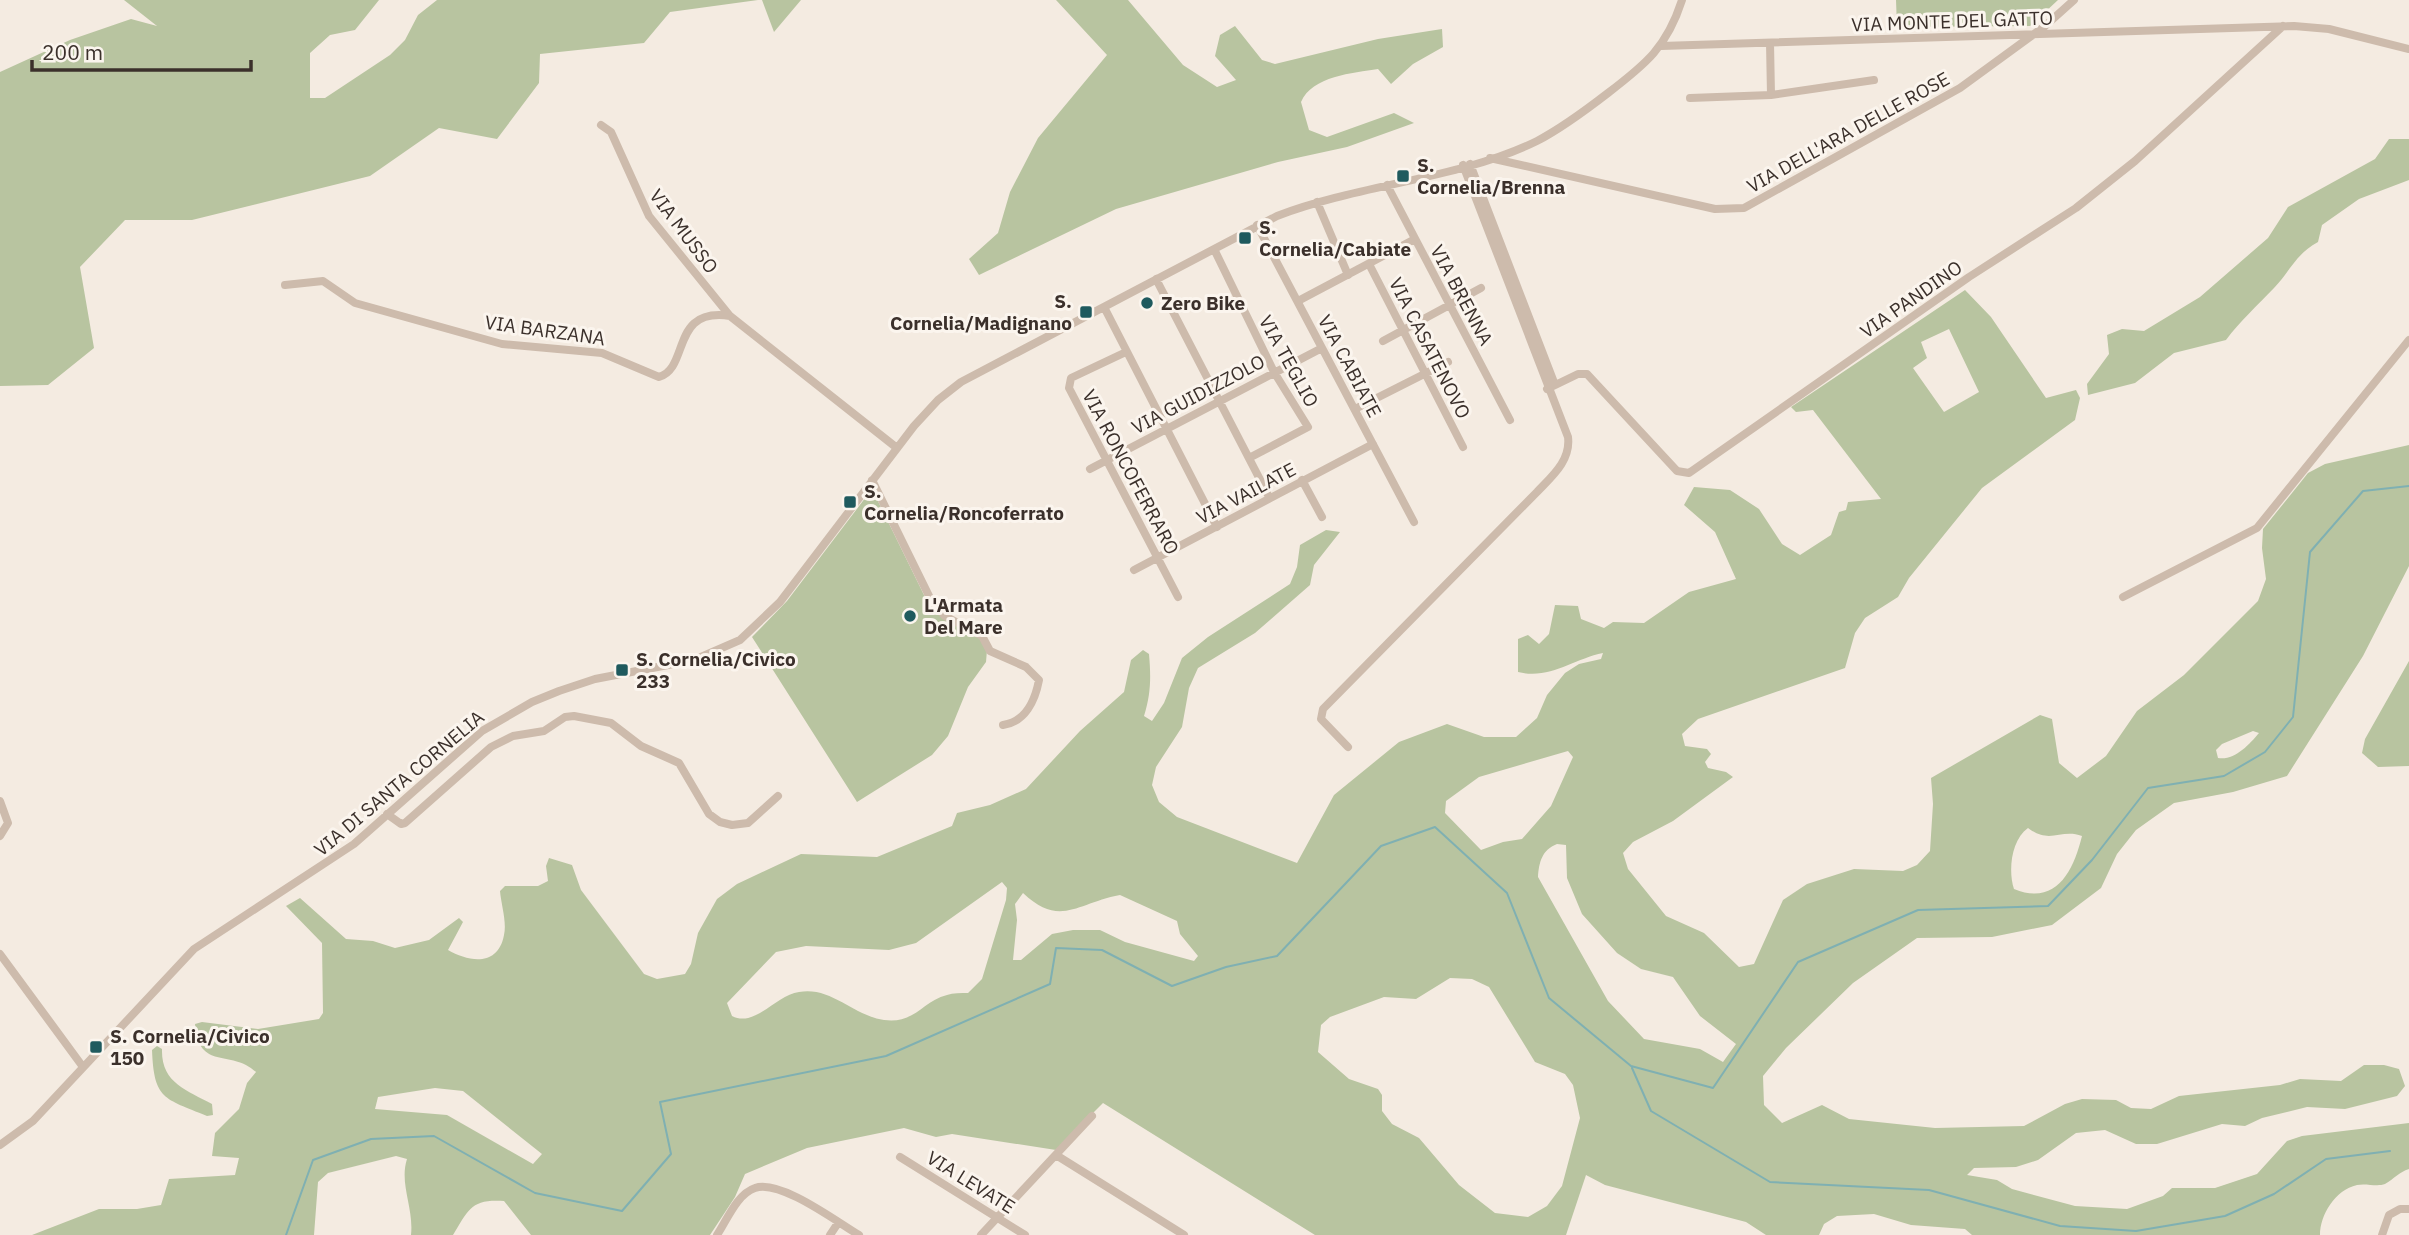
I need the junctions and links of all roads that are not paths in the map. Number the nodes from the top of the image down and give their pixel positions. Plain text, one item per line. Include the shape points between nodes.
1 (1682, 0) edge
2 (2074, 0) edge
3 (2283, 26) junction
4 (2034, 34) junction
5 (1770, 43) junction
6 (1661, 46) junction
7 (2409, 49) edge
8 (1874, 80) dead end
9 (1772, 95) junction
10 (1690, 98) dead end
11 (601, 125) dead end
12 (1490, 158) junction
13 (1467, 165) junction
14 (1387, 185) junction
15 (1317, 202) junction
16 (1257, 225) junction
17 (1415, 239) junction
18 (1214, 248) junction
19 (1369, 264) junction
20 (1348, 275) junction
21 (1156, 279) junction
22 (285, 285) dead end
23 (1481, 288) dead end
24 (1298, 302) junction
25 (1450, 305) junction
26 (1104, 307) junction
27 (730, 316) junction
28 (1403, 330) junction
29 (2409, 340) edge
30 (1383, 341) dead end
31 (1322, 348) junction
32 (1126, 352) junction
33 (1448, 362) dead end
34 (1275, 372) junction
35 (1426, 374) junction
36 (1551, 387) junction
37 (1220, 401) junction
38 (1355, 409) junction
39 (1510, 420) dead end
40 (1166, 429) junction
41 (1373, 444) junction
42 (897, 447) junction
43 (1463, 447) dead end
44 (1249, 458) junction
45 (1108, 460) junction
46 (1090, 469) dead end
47 (872, 480) junction
48 (1302, 480) junction
49 (1269, 497) junction
50 (1322, 517) dead end
51 (1414, 523) dead end
52 (1217, 527) junction
53 (1159, 557) junction
54 (1134, 570) dead end
55 (1178, 597) dead end
56 (2123, 597) dead end
57 (1003, 725) dead end
58 (1348, 747) dead end
59 (778, 796) dead end
60 (0, 801) edge
61 (387, 814) junction
62 (0, 836) edge
63 (0, 954) edge
64 (83, 1067) junction
65 (1092, 1116) dead end
66 (0, 1145) edge
67 (1056, 1155) junction
68 (900, 1157) dead end
69 (2409, 1209) edge
70 (998, 1217) junction
71 (838, 1223) junction
72 (717, 1235) edge
73 (830, 1235) edge
74 (859, 1235) edge
75 (981, 1235) edge
76 (1025, 1235) edge
77 (1184, 1235) edge
78 (2382, 1235) edge

1 - 6 street, VIA DI SANTA CORNELIA
2 - 4 street, VIA DELL'ARA DELLE ROSE
3 - 4 street, VIA MONTE DEL GATTO
3 - 7 street, VIA MONTE DEL GATTO via 2329,29
3 - 36 street, VIA PANDINO via 2135,162 2076,208 1969,277 1689,474 1677,471 1587,374
4 - 5 street, VIA MONTE DEL GATTO
4 - 12 street, VIA DELL'ARA DELLE ROSE via 1939,101 1739,210 1715,209
5 - 6 street, VIA MONTE DEL GATTO
5 - 9 street
6 - 12 street, VIA DI SANTA CORNELIA via 1643,67 1593,105 1537,141
8 - 9 street
9 - 10 street
11 - 27 street, VIA MUSSO via 612,134 649,216
12 - 13 street, VIA DI SANTA CORNELIA
13 - 14 street, VIA DI SANTA CORNELIA
13 - 36 street
14 - 15 street, VIA DI SANTA CORNELIA
14 - 17 street, VIA BRENNA
15 - 16 street, VIA DI SANTA CORNELIA
15 - 20 street
16 - 18 street, VIA DI SANTA CORNELIA
16 - 24 street, VIA CABIATE
17 - 19 street, VIA CASATENOVO
17 - 25 street, VIA BRENNA
18 - 21 street, VIA DI SANTA CORNELIA
18 - 34 street, VIA TEGLIO
19 - 20 street, VIA CASATENOVO
19 - 28 street, VIA CASATENOVO
20 - 24 street, VIA CASATENOVO
21 - 26 street, VIA DI SANTA CORNELIA
21 - 37 street
22 - 27 street, VIA BARZANA via 323,281 352,302 502,344 602,353 659,377 670,372 696,321 716,314
23 - 25 street
24 - 31 street, VIA CABIATE
25 - 28 street
25 - 39 street, VIA BRENNA
26 - 32 street
26 - 42 street, VIA DI SANTA CORNELIA via 954,387
27 - 42 street
28 - 30 street
28 - 35 street, VIA CASATENOVO
29 - 56 street via 2257,528
31 - 34 street, VIA GUIDIZZOLO
31 - 38 street, VIA CABIATE
32 - 40 street
32 - 45 street, VIA RONCOFERRARO via 1069,383
33 - 35 street
34 - 37 street, VIA GUIDIZZOLO
34 - 44 street, VIA TEGLIO via 1308,428
35 - 38 street
35 - 43 street, VIA CASATENOVO
36 - 58 street via 1568,438 1565,459 1326,705 1321,719
37 - 40 street, VIA GUIDIZZOLO
37 - 44 street
38 - 41 street, VIA CABIATE
40 - 45 street, VIA GUIDIZZOLO
40 - 52 street
41 - 48 street, VIA VAILATE
41 - 51 street, VIA CABIATE
42 - 47 street, VIA DI SANTA CORNELIA
44 - 49 street
45 - 46 street, VIA GUIDIZZOLO
45 - 53 street, VIA RONCOFERRARO
47 - 57 street via 932,600 945,616 982,636 990,651 1026,667 1039,680 1028,710 1013,724
47 - 61 street, VIA DI SANTA CORNELIA via 780,602 740,640 694,660 595,679 533,702 472,739
48 - 49 street, VIA VAILATE
48 - 50 street
49 - 52 street, VIA VAILATE
52 - 53 street, VIA VAILATE
53 - 54 street, VIA VAILATE
53 - 55 street, VIA RONCOFERRARO
59 - 61 street via 748,823 720,822 709,814 679,763 640,747 611,723 574,716 491,747 405,823
60 - 62 street via 8,819
61 - 64 street, VIA DI SANTA CORNELIA via 324,866 194,949
63 - 64 street
64 - 66 street, VIA DI SANTA CORNELIA via 33,1121
65 - 67 street
67 - 70 street
67 - 77 street
68 - 70 street, VIA LEVATE
69 - 78 street via 2389,1215
70 - 75 street
70 - 76 street, VIA LEVATE
71 - 72 street via 786,1192 755,1188 741,1198
71 - 73 street
71 - 74 street

